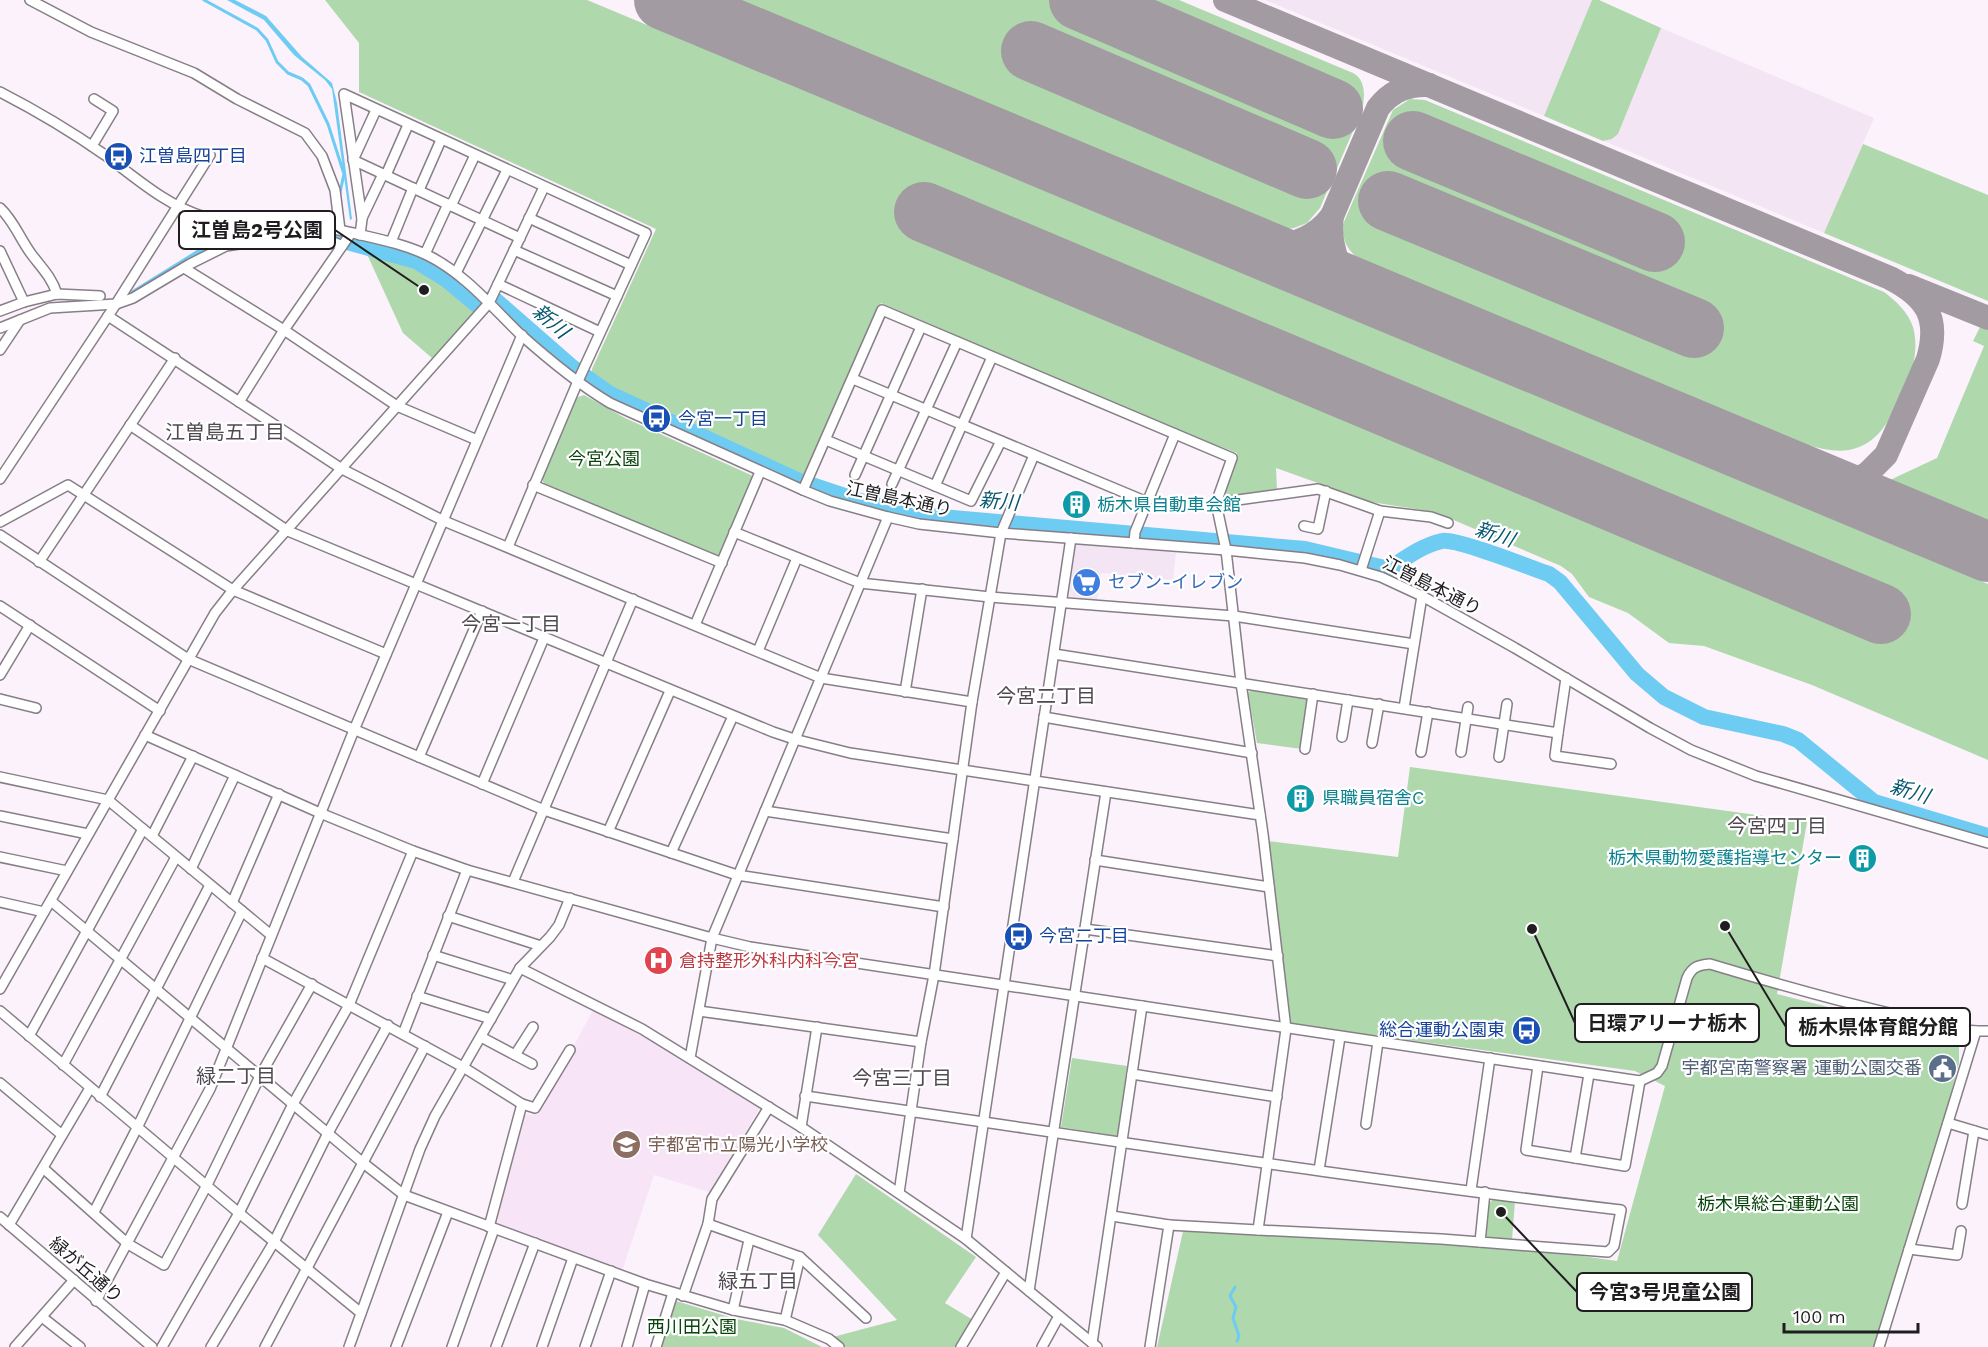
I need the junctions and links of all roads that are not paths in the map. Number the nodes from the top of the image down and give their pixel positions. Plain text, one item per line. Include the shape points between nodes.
1 (30, 0) edge
2 (0, 92) edge
3 (94, 99) dead end
4 (376, 110) junction
5 (408, 125) junction
6 (441, 140) junction
7 (92, 146) junction
8 (210, 155) dead end
9 (475, 155) junction
10 (353, 160) junction
11 (507, 170) junction
12 (384, 174) junction
13 (544, 187) junction
14 (416, 189) junction
15 (450, 205) junction
16 (178, 206) junction
17 (0, 207) edge
18 (529, 218) junction
19 (362, 219) junction
20 (483, 220) junction
21 (340, 230) junction
22 (356, 234) junction
23 (520, 238) junction
24 (391, 242) junction
25 (342, 246) junction
26 (514, 250) junction
27 (425, 254) junction
28 (2, 256) edge
29 (632, 265) junction
30 (184, 268) junction
31 (456, 273) junction
32 (498, 284) junction
33 (57, 294) junction
34 (100, 296) dead end
35 (617, 296) junction
36 (24, 302) junction
37 (489, 303) junction
38 (116, 304) junction
39 (0, 311) edge
40 (108, 316) junction
41 (20, 320) junction
42 (921, 327) junction
43 (0, 328) edge
44 (284, 330) junction
45 (600, 332) junction
46 (522, 335) junction
47 (957, 342) junction
48 (0, 350) edge
49 (992, 357) junction
50 (175, 358) junction
51 (853, 379) junction
52 (578, 381) junction
53 (891, 395) junction
54 (239, 402) junction
55 (397, 406) junction
56 (926, 409) junction
57 (130, 425) junction
58 (963, 425) junction
59 (1175, 434) junction
60 (477, 440) junction
61 (826, 440) junction
62 (1001, 441) junction
63 (863, 455) junction
64 (1034, 455) junction
65 (342, 469) junction
66 (898, 471) junction
67 (760, 472) junction
68 (855, 475) dead end
69 (0, 478) edge
70 (892, 484) dead end
71 (533, 485) junction
72 (935, 486) junction
73 (803, 490) junction
74 (1326, 491) junction
75 (84, 493) junction
76 (1147, 502) junction
77 (1216, 503) junction
78 (1380, 511) junction
79 (888, 517) junction
80 (444, 521) junction
81 (0, 522) edge
82 (1448, 523) dead end
83 (1304, 526) dead end
84 (288, 531) junction
85 (734, 532) junction
86 (1001, 533) junction
87 (0, 535) edge
88 (1071, 538) junction
89 (1134, 543) junction
90 (508, 547) junction
91 (1226, 550) junction
92 (797, 558) junction
93 (39, 562) junction
94 (722, 563) junction
95 (1361, 570) junction
96 (417, 583) junction
97 (860, 583) junction
98 (233, 590) junction
99 (922, 590) junction
100 (1422, 596) junction
101 (990, 597) junction
102 (633, 599) junction
103 (1062, 601) junction
104 (0, 606) edge
105 (482, 611) junction
106 (1234, 616) junction
107 (30, 625) junction
108 (695, 625) junction
109 (544, 638) junction
110 (1414, 644) junction
111 (758, 651) junction
112 (386, 654) junction
113 (1054, 654) junction
114 (188, 659) junction
115 (605, 664) junction
116 (0, 675) edge
117 (821, 678) junction
118 (1566, 678) junction
119 (1241, 683) junction
120 (670, 691) junction
121 (906, 692) junction
122 (1312, 694) junction
123 (0, 699) edge
124 (1348, 700) junction
125 (972, 702) junction
126 (1379, 704) junction
127 (1507, 704) dead end
128 (1468, 706) dead end
129 (36, 708) dead end
130 (1404, 708) junction
131 (160, 711) junction
132 (1428, 712) junction
133 (733, 716) junction
134 (1044, 717) junction
135 (1467, 718) junction
136 (1504, 724) junction
137 (354, 730) junction
138 (1558, 733) junction
139 (145, 735) junction
140 (1342, 737) dead end
141 (794, 739) junction
142 (1372, 743) dead end
143 (1305, 749) dead end
144 (1421, 752) dead end
145 (1461, 752) dead end
146 (1252, 753) junction
147 (193, 756) junction
148 (419, 757) junction
149 (1499, 757) dead end
150 (1611, 764) dead end
151 (963, 770) junction
152 (235, 775) junction
153 (0, 777) edge
154 (1034, 781) junction
155 (482, 784) junction
156 (1106, 792) junction
157 (279, 794) junction
158 (108, 800) junction
159 (544, 810) junction
160 (765, 811) junction
161 (320, 813) junction
162 (1260, 815) junction
163 (0, 816) edge
164 (143, 829) junction
165 (608, 832) junction
166 (88, 834) junction
167 (152, 836) junction
168 (953, 839) junction
169 (1988, 843) edge
170 (413, 851) junction
171 (671, 853) junction
172 (0, 857) edge
173 (176, 857) junction
174 (1095, 860) junction
175 (191, 869) junction
176 (467, 870) junction
177 (67, 871) junction
178 (737, 875) junction
179 (513, 882) junction
180 (210, 885) junction
181 (1269, 886) junction
182 (570, 898) junction
183 (51, 901) junction
184 (0, 902) edge
185 (232, 903) junction
186 (944, 907) junction
187 (242, 911) junction
188 (44, 912) junction
189 (448, 916) junction
190 (1085, 928) junction
191 (88, 932) junction
192 (271, 935) junction
193 (711, 938) junction
194 (541, 946) junction
195 (433, 955) junction
196 (1278, 956) junction
197 (262, 958) junction
198 (122, 960) junction
199 (520, 968) junction
200 (934, 975) junction
201 (3, 978) edge
202 (513, 980) junction
203 (312, 984) junction
204 (1004, 986) junction
205 (0, 989) edge
206 (157, 990) junction
207 (417, 996) junction
208 (1075, 996) junction
209 (349, 1005) junction
210 (1142, 1006) junction
211 (0, 1011) edge
212 (699, 1011) junction
213 (189, 1017) junction
214 (491, 1019) junction
215 (388, 1025) junction
216 (532, 1027) dead end
217 (817, 1027) junction
218 (1286, 1029) junction
219 (1988, 1030) edge
220 (1976, 1031) junction
221 (403, 1034) junction
222 (29, 1036) junction
223 (1340, 1037) junction
224 (481, 1038) junction
225 (921, 1042) junction
226 (1378, 1042) junction
227 (425, 1046) junction
228 (226, 1047) junction
229 (570, 1050) dead end
230 (515, 1055) junction
231 (690, 1058) junction
232 (1490, 1058) junction
233 (532, 1064) dead end
234 (63, 1065) junction
235 (1538, 1066) junction
236 (463, 1067) junction
237 (1132, 1074) junction
238 (1589, 1074) junction
239 (260, 1076) junction
240 (1640, 1082) junction
241 (0, 1083) edge
242 (90, 1088) junction
243 (805, 1096) junction
244 (1277, 1096) junction
245 (100, 1097) junction
246 (293, 1104) junction
247 (522, 1104) junction
248 (770, 1107) junction
249 (911, 1111) junction
250 (984, 1120) junction
251 (1948, 1123) junction
252 (1366, 1124) dead end
253 (801, 1127) junction
254 (137, 1128) junction
255 (1974, 1131) junction
256 (1053, 1132) junction
257 (328, 1133) junction
258 (62, 1135) junction
259 (1988, 1135) edge
260 (1122, 1142) junction
261 (172, 1157) junction
262 (1575, 1158) junction
263 (362, 1162) junction
264 (1266, 1164) junction
265 (43, 1168) junction
266 (1318, 1170) junction
267 (207, 1185) junction
268 (1472, 1190) junction
269 (1485, 1192) junction
270 (899, 1193) junction
271 (404, 1195) junction
272 (1962, 1204) dead end
273 (94, 1212) junction
274 (448, 1212) junction
275 (239, 1213) junction
276 (1112, 1216) junction
277 (0, 1217) edge
278 (708, 1224) junction
279 (9, 1225) junction
280 (1169, 1225) junction
281 (492, 1228) junction
282 (1258, 1230) junction
283 (1961, 1232) dead end
284 (749, 1239) junction
285 (966, 1239) junction
286 (274, 1242) junction
287 (1480, 1242) junction
288 (128, 1244) junction
289 (534, 1244) junction
290 (1909, 1249) junction
291 (800, 1257) junction
292 (573, 1258) junction
293 (307, 1269) junction
294 (610, 1271) junction
295 (1006, 1272) junction
296 (74, 1280) junction
297 (645, 1284) junction
298 (1029, 1291) junction
299 (678, 1294) junction
300 (96, 1300) junction
301 (733, 1310) junction
302 (361, 1313) junction
303 (1059, 1316) junction
304 (42, 1317) junction
305 (866, 1318) dead end
306 (785, 1320) junction
307 (1095, 1345) edge
308 (149, 1346) edge
309 (15, 1347) edge
310 (80, 1347) edge
311 (162, 1347) edge
312 (211, 1347) edge
313 (265, 1347) edge
314 (348, 1347) edge
315 (396, 1347) edge
316 (452, 1347) edge
317 (496, 1347) edge
318 (542, 1347) edge
319 (585, 1347) edge
320 (627, 1347) edge
321 (656, 1347) edge
322 (839, 1347) edge
323 (961, 1347) edge
324 (1042, 1347) edge
325 (1150, 1347) edge
326 (1879, 1347) edge

1 - 21 street via 91,32 194,73 305,133 322,156 335,190
2 - 7 street, 江曽島本通り
3 - 7 street via 113,111
4 - 5 street
4 - 10 street
4 - 10 street via 344,94
5 - 6 street
5 - 12 street
6 - 9 street
6 - 14 street
7 - 16 street, 江曽島本通り
8 - 16 street
9 - 11 street
9 - 15 street
10 - 12 street
10 - 19 street
11 - 13 street
11 - 20 street
12 - 14 street
12 - 19 street
13 - 18 street
13 - 29 street via 646,233
14 - 15 street
14 - 24 street
15 - 20 street
15 - 27 street
16 - 21 street, 江曽島本通り via 227,224
16 - 38 street
17 - 33 street via 53,281
18 - 23 street
18 - 29 street
19 - 22 street
20 - 23 street
20 - 31 street
21 - 22 street, 江曽島本通り
22 - 24 street, 江曽島本通り
22 - 25 street
23 - 26 street
24 - 27 street, 江曽島本通り
25 - 30 street via 314,240 252,242 226,246
25 - 44 street
26 - 32 street
26 - 35 street
27 - 31 street, 江曽島本通り
28 - 36 street
29 - 35 street
30 - 38 street
30 - 44 street
31 - 37 street, 江曽島本通り
32 - 37 street
32 - 45 street
33 - 34 street
33 - 36 street
35 - 45 street
36 - 39 street
37 - 46 street, 江曽島本通り
37 - 55 street
38 - 40 street
38 - 41 street via 50,308
40 - 50 street
40 - 69 street
41 - 43 street
41 - 48 street
42 - 47 street
42 - 51 street via 882,310
42 - 53 street
44 - 54 street
44 - 55 street
45 - 52 street
46 - 52 street, 江曽島本通り
46 - 60 street
47 - 49 street
47 - 56 street
49 - 58 street
49 - 59 street
50 - 54 street
50 - 57 street
51 - 53 street
51 - 61 street
52 - 67 street, 江曽島本通り via 619,408
52 - 71 street
53 - 56 street
53 - 63 street
54 - 65 street
55 - 60 street
55 - 65 street
56 - 58 street
56 - 66 street
57 - 75 street
57 - 84 street
58 - 62 street
58 - 72 street
59 - 76 street
59 - 77 street via 1232,458
60 - 80 street
61 - 63 street
61 - 73 street
62 - 64 street
62 - 72 street via 971,501
63 - 66 street
63 - 68 street
64 - 76 street
64 - 86 street
65 - 80 street
65 - 84 street
66 - 70 street
66 - 72 street
67 - 73 street, 江曽島本通り
67 - 85 street
71 - 90 street
71 - 94 street
73 - 79 street, 江曽島本通り
74 - 77 street
74 - 78 street
74 - 83 street via 1318,529
75 - 81 street via 69,485
75 - 93 street
75 - 98 street
76 - 89 street
77 - 91 street
78 - 82 street
78 - 95 street
79 - 86 street, 江曽島本通り
79 - 97 street
80 - 90 street
80 - 96 street
84 - 96 street
84 - 98 street
85 - 92 street
85 - 94 street
86 - 88 street, 江曽島本通り
86 - 101 street
87 - 93 street
88 - 89 street, 江曽島本通り
88 - 103 street
89 - 91 street, 江曽島本通り
90 - 102 street
91 - 95 street, 江曽島本通り via 1305,558
91 - 106 street
92 - 97 street
92 - 111 street
93 - 114 street
94 - 108 street
95 - 100 street, 江曽島本通り
96 - 105 street
96 - 112 street
97 - 99 street
97 - 117 street
98 - 112 street
98 - 114 street
99 - 101 street
99 - 121 street
100 - 110 street
100 - 118 street, 江曽島本通り
101 - 103 street
101 - 125 street
102 - 108 street
102 - 115 street
103 - 106 street
103 - 113 street
104 - 107 street
105 - 109 street
105 - 148 street
106 - 110 street
106 - 119 street
107 - 116 street
107 - 131 street
108 - 111 street
109 - 115 street
109 - 155 street
110 - 130 street
111 - 117 street
112 - 137 street
113 - 119 street
113 - 134 street
114 - 131 street
114 - 137 street
115 - 120 street
115 - 159 street
117 - 121 street
117 - 141 street
118 - 138 street
118 - 169 street, 江曽島本通り via 1650,728 1724,764
119 - 122 street
119 - 146 street
120 - 133 street
120 - 165 street
121 - 125 street
122 - 124 street
122 - 143 street
123 - 129 street
124 - 126 street
124 - 140 street
125 - 151 street
126 - 130 street
126 - 142 street
127 - 136 street
128 - 135 street
130 - 132 street
131 - 139 street
132 - 135 street
132 - 144 street
133 - 141 street
133 - 171 street
134 - 146 street
134 - 154 street
135 - 136 street
135 - 145 street
136 - 138 street
136 - 149 street
137 - 148 street
137 - 161 street
138 - 150 street via 1555,756
139 - 147 street
139 - 158 street
141 - 151 street via 850,753
141 - 160 street
146 - 162 street
147 - 152 street
147 - 167 street
148 - 155 street
151 - 154 street
151 - 168 street
152 - 157 street
152 - 175 street
153 - 158 street
154 - 156 street
154 - 204 street
155 - 159 street
156 - 162 street
156 - 174 street
157 - 161 street
157 - 185 street
158 - 164 street
158 - 166 street
159 - 165 street
159 - 179 street
160 - 168 street
160 - 178 street
161 - 170 street
161 - 192 street
162 - 181 street
163 - 166 street
164 - 167 street
164 - 191 street
165 - 171 street
166 - 177 street
167 - 173 street
168 - 186 street
170 - 176 street
170 - 209 street
171 - 178 street
172 - 177 street
173 - 175 street
173 - 198 street
174 - 181 street
174 - 190 street
175 - 180 street
176 - 179 street
176 - 189 street
177 - 183 street
178 - 186 street
178 - 193 street
179 - 182 street
180 - 185 street
180 - 206 street
181 - 196 street
182 - 193 street
182 - 194 street via 559,926
183 - 188 street
183 - 191 street
184 - 188 street
185 - 187 street
186 - 200 street
187 - 192 street
187 - 213 street
188 - 201 street
189 - 194 street
189 - 195 street
190 - 196 street
190 - 208 street
191 - 198 street
191 - 222 street
192 - 197 street
193 - 200 street
193 - 212 street
194 - 199 street
195 - 202 street
195 - 207 street
196 - 218 street
197 - 203 street
197 - 228 street
198 - 206 street
198 - 234 street
199 - 202 street
199 - 231 street via 642,1029
200 - 204 street
200 - 225 street
201 - 205 street
202 - 214 street
203 - 209 street
203 - 239 street
204 - 208 street
204 - 250 street
206 - 213 street
206 - 245 street
207 - 214 street
207 - 221 street
208 - 210 street
208 - 256 street
209 - 215 street
209 - 246 street
210 - 218 street
210 - 237 street
211 - 222 street
212 - 217 street
212 - 231 street
213 - 228 street
213 - 254 street
214 - 224 street
215 - 221 street
215 - 257 street
216 - 230 street
217 - 225 street
217 - 243 street
218 - 223 street
218 - 244 street
219 - 220 street
220 - 240 street via 1859,1006 1710,964 1698,965 1687,978 1662,1066 1658,1073
220 - 251 street
221 - 227 street
222 - 234 street
223 - 226 street
223 - 266 street
224 - 230 street
224 - 236 street
225 - 249 street
226 - 232 street
226 - 252 street
227 - 236 street
227 - 263 street
228 - 239 street
228 - 261 street via 210,1089
229 - 247 street via 535,1108
230 - 233 street
231 - 248 street
232 - 235 street
232 - 268 street
234 - 242 street
235 - 238 street
235 - 262 street via 1526,1150
236 - 247 street
236 - 271 street via 435,1116
237 - 244 street
237 - 260 street
238 - 240 street
238 - 262 street
239 - 246 street
239 - 267 street
240 - 262 street via 1625,1166
241 - 258 street
242 - 245 street
242 - 258 street
243 - 249 street
243 - 253 street
244 - 264 street
245 - 254 street
246 - 257 street
246 - 275 street
247 - 281 street
248 - 253 street
248 - 278 street via 712,1199
249 - 250 street
249 - 270 street
250 - 256 street
250 - 285 street
251 - 255 street
251 - 290 street
253 - 270 street
254 - 261 street
254 - 273 street
255 - 259 street
255 - 272 street
256 - 260 street
256 - 298 street
257 - 263 street
257 - 286 street
258 - 265 street
260 - 264 street
260 - 276 street
261 - 267 street
261 - 288 street
263 - 271 street
263 - 293 street
264 - 266 street
264 - 282 street
265 - 273 street
265 - 279 street
266 - 268 street
267 - 275 street
267 - 288 street via 164,1266
268 - 269 street
269 - 287 street
269 - 287 street via 1621,1210 1614,1246 1608,1252
270 - 285 street
271 - 274 street
271 - 302 street
273 - 288 street
274 - 281 street
274 - 315 street
275 - 286 street
275 - 311 street
276 - 280 street
276 - 307 street
277 - 279 street, 緑が丘通り
278 - 284 street
278 - 299 street
279 - 296 street, 緑が丘通り
280 - 282 street
280 - 325 street
281 - 289 street
281 - 316 street
282 - 287 street
283 - 290 street via 1956,1255
284 - 291 street
284 - 301 street
285 - 295 street
286 - 293 street
286 - 312 street
288 - 300 street
289 - 292 street
289 - 317 street
290 - 326 street
291 - 305 street
291 - 306 street
292 - 294 street
292 - 318 street
293 - 302 street
293 - 313 street
294 - 297 street
294 - 319 street
295 - 298 street
295 - 323 street
296 - 300 street, 緑が丘通り
296 - 304 street
297 - 299 street
297 - 320 street
298 - 303 street
299 - 301 street
299 - 321 street
300 - 308 street, 緑が丘通り
301 - 306 street
302 - 314 street
303 - 307 street
303 - 324 street
304 - 309 street
304 - 310 street
306 - 322 street

